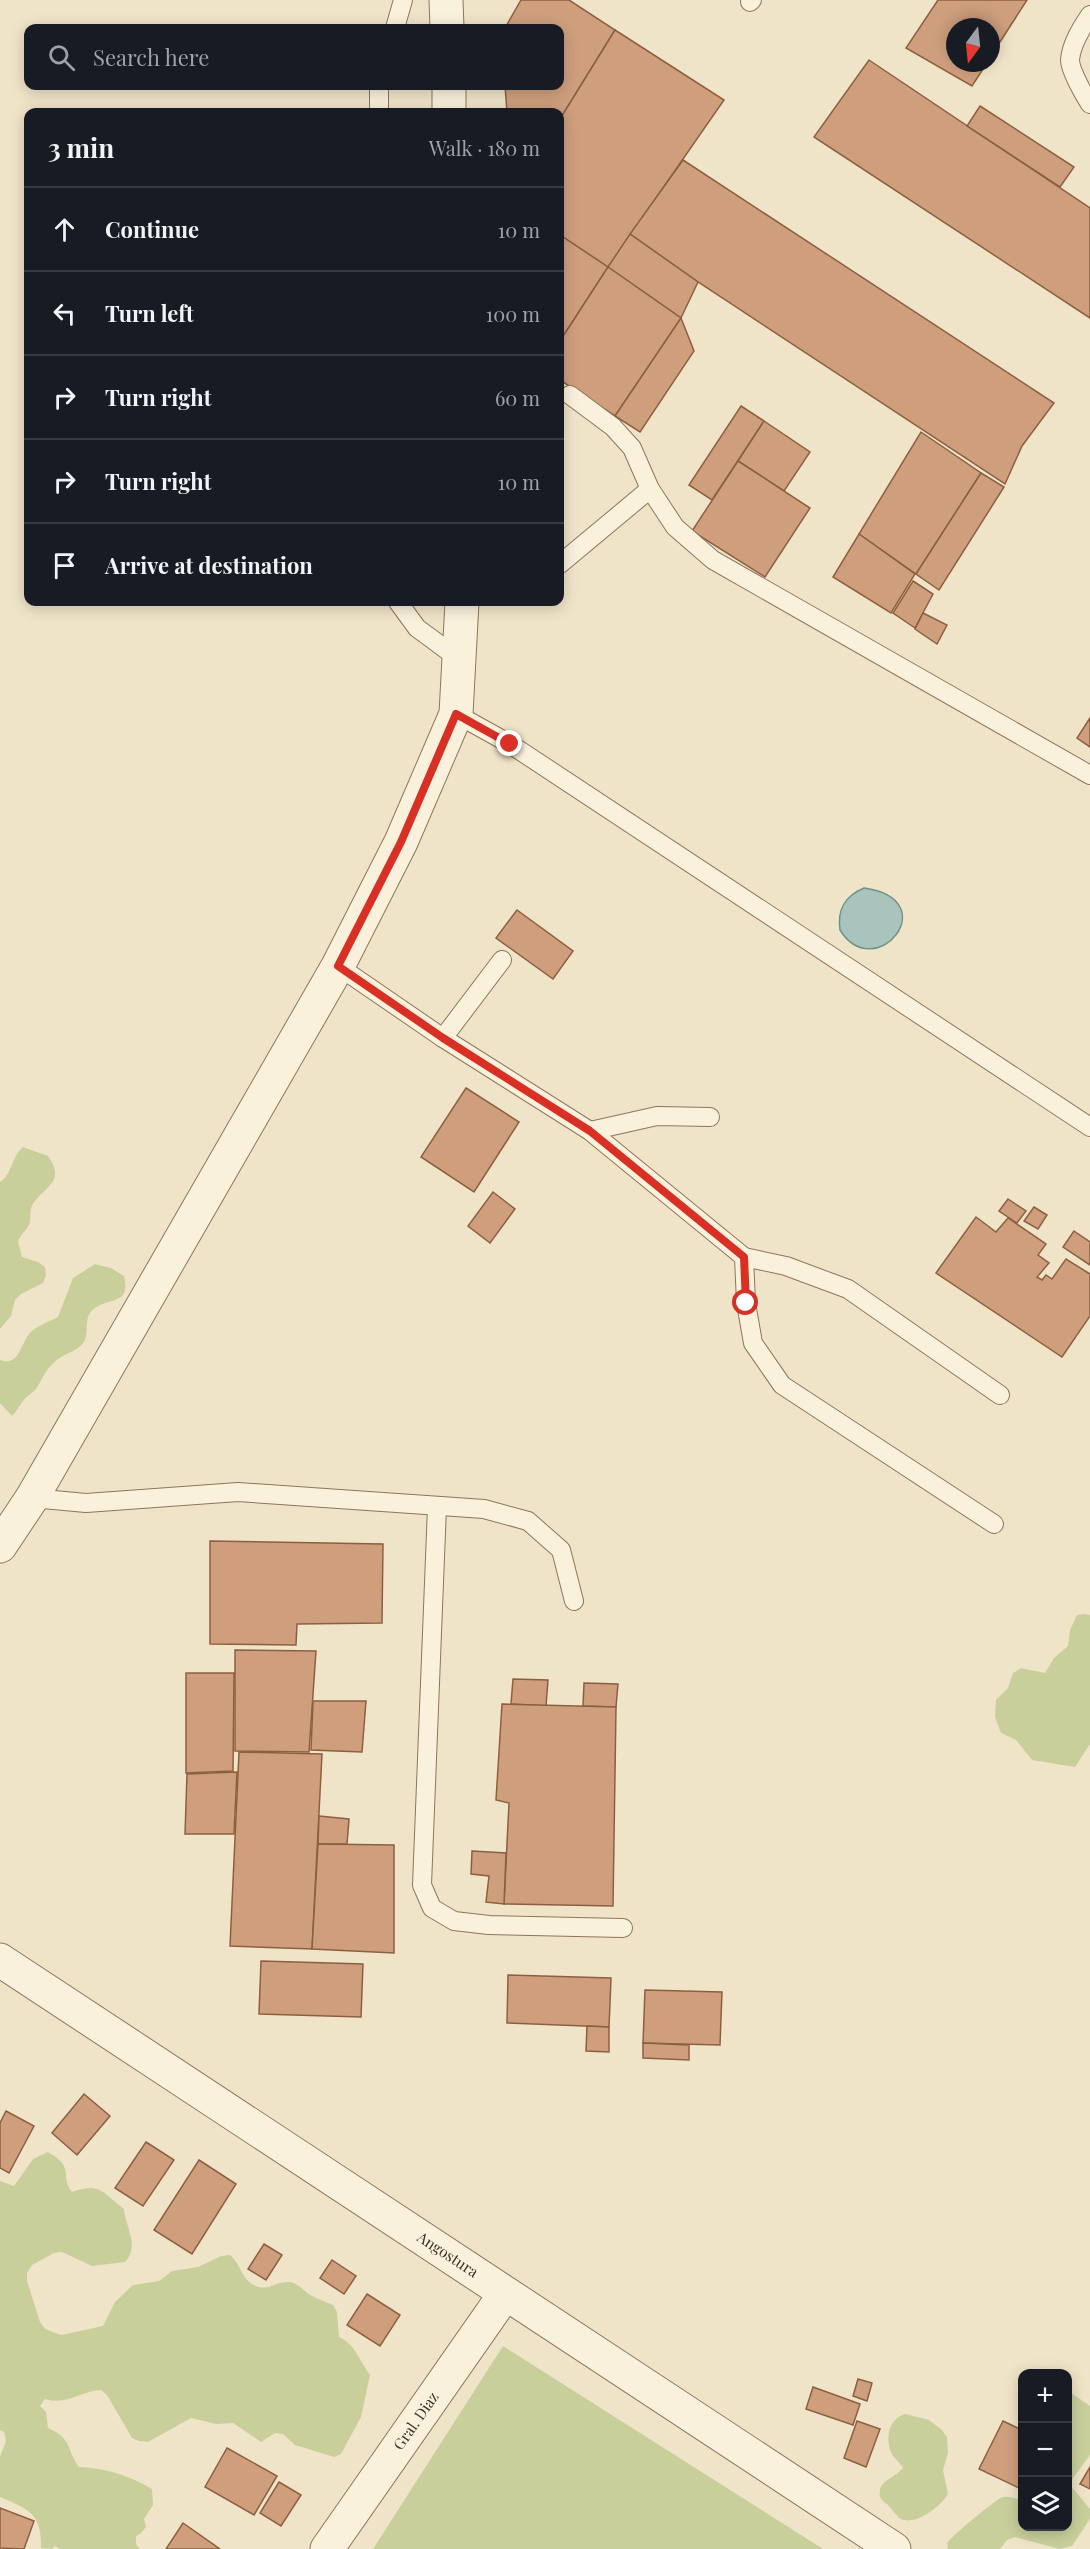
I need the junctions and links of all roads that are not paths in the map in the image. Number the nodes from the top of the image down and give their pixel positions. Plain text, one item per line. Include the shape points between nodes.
1 (404, 0) edge
2 (446, 0) edge
3 (1090, 15) edge
4 (396, 24) edge
5 (447, 24) edge
6 (379, 90) edge
7 (448, 90) edge
8 (1090, 104) edge
9 (379, 108) edge
10 (449, 108) edge
11 (570, 394) dead end
12 (650, 489) junction
13 (564, 561) edge
14 (401, 606) edge
15 (462, 606) edge
16 (459, 659) junction
17 (456, 714) junction
18 (1090, 775) edge
19 (502, 960) dead end
20 (338, 966) junction
21 (443, 1038) junction
22 (710, 1117) dead end
23 (1090, 1127) edge
24 (590, 1131) junction
25 (744, 1257) junction
26 (1000, 1395) dead end
27 (32, 1498) junction
28 (437, 1507) junction
29 (993, 1524) dead end
30 (2, 1538) edge
31 (574, 1601) dead end
32 (623, 1928) dead end
33 (0, 1960) edge
34 (505, 2294) junction
35 (327, 2549) edge
36 (894, 2549) edge

1 - 4 lane
2 - 5 street
3 - 8 lane via 1081,28 1070,61
6 - 9 lane
7 - 10 street
11 - 12 lane via 613,427 632,448
12 - 13 lane
12 - 18 lane via 675,527 713,560
14 - 16 lane via 417,628
15 - 16 street
16 - 17 street
17 - 20 street via 401,842
17 - 23 lane via 510,744
19 - 21 lane
20 - 21 lane
20 - 27 street
21 - 24 lane
22 - 24 lane via 657,1116
24 - 25 lane
25 - 26 lane via 786,1266 848,1289
25 - 29 lane via 753,1343 782,1385
27 - 28 lane via 86,1503 238,1492
27 - 30 street
28 - 31 lane via 483,1509 528,1521 561,1550
28 - 32 lane via 422,1885 432,1908 454,1921 489,1925
33 - 34 street, Angostura
34 - 35 street, Gral. Diaz
34 - 36 street, Angostura

